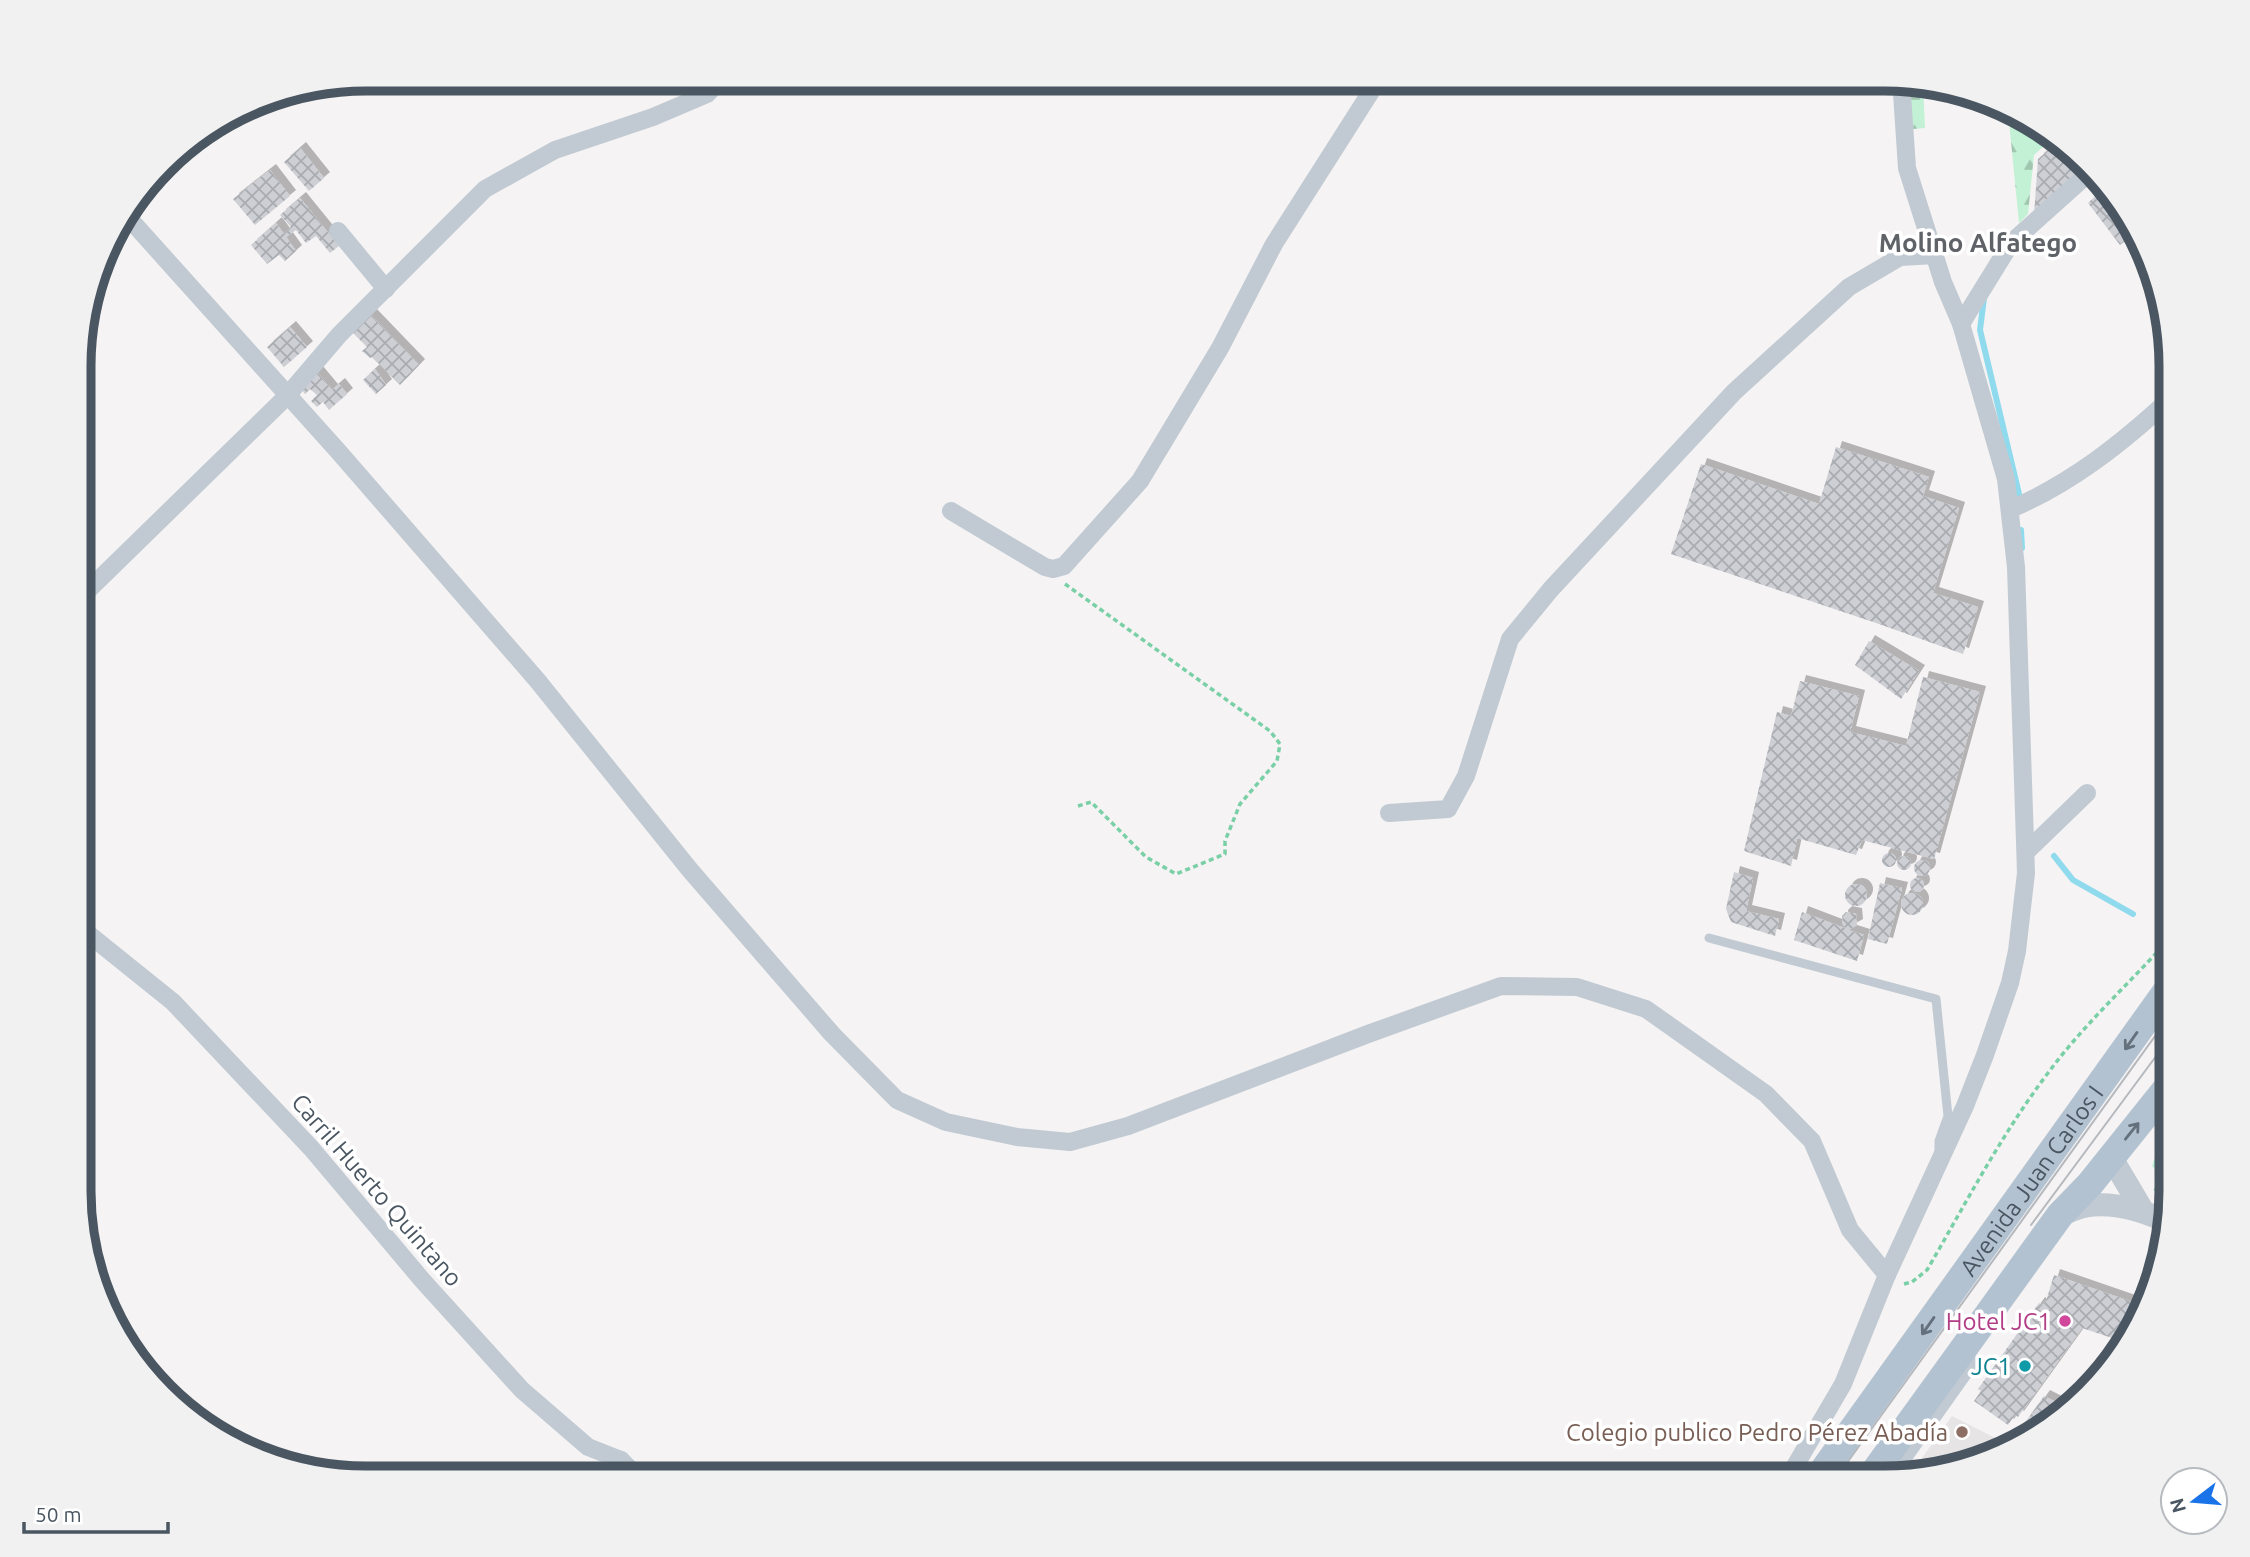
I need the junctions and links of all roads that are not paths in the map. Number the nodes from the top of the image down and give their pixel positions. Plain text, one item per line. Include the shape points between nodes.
1 (710, 91) edge
2 (1371, 91) edge
3 (1902, 92) edge
4 (2084, 178) edge
5 (132, 222) edge
6 (338, 231) dead end
7 (1935, 256) junction
8 (386, 289) junction
9 (1961, 324) junction
10 (286, 397) junction
11 (2159, 408) edge
12 (2011, 509) junction
13 (951, 511) dead end
14 (91, 587) edge
15 (2087, 793) dead end
16 (1389, 813) dead end
17 (2027, 851) junction
18 (91, 936) edge
19 (1709, 938) dead end
20 (2159, 1002) edge
21 (2159, 1098) edge
22 (1940, 1157) junction
23 (2111, 1157) junction
24 (2078, 1201) junction
25 (2143, 1210) junction
26 (2158, 1217) edge
27 (1887, 1275) junction
28 (621, 1460) junction
29 (1897, 1465) edge
30 (615, 1466) edge
31 (627, 1466) edge
32 (1795, 1466) edge
33 (1827, 1466) edge
34 (1879, 1466) edge

1 - 8 street via 653,117 555,150 485,189
2 - 13 street via 1273,244 1220,348 1140,481 1064,566 1045,567
3 - 7 street via 1908,168
4 - 9 street via 2011,243
5 - 10 street
6 - 8 street
7 - 9 street
7 - 16 street via 1900,257 1849,287 1734,392 1510,639 1466,776 1448,809
8 - 10 street
9 - 12 street
10 - 14 street
10 - 27 street via 537,680 690,870 832,1034 897,1100 946,1122 1017,1137 1070,1142 1128,1126 1501,986 1577,987 1646,1009 1766,1094 1812,1141 1850,1230
11 - 12 street via 2093,464 2046,494
12 - 17 street
15 - 17 street
17 - 22 street via 2023,912 2010,984 1965,1106
18 - 28 street, Carril Huerto Quintano via 182,1012 312,1148 522,1390 588,1447
19 - 22 lane via 1936,999 1948,1116 1939,1141
20 -> 33 main road, Avenida Juan Carlos I
23 -> 21 main road, Avenida Juan Carlos I
22 - 27 street
23 - 24 main road, Avenida Juan Carlos I
23 - 25 street
24 - 25 street
24 - 29 street via 2066,1226
24 - 34 main road, Avenida Juan Carlos I
25 - 26 street
27 - 32 street via 1843,1384
28 - 30 street
28 - 31 street, Carril Huerto Quintano

